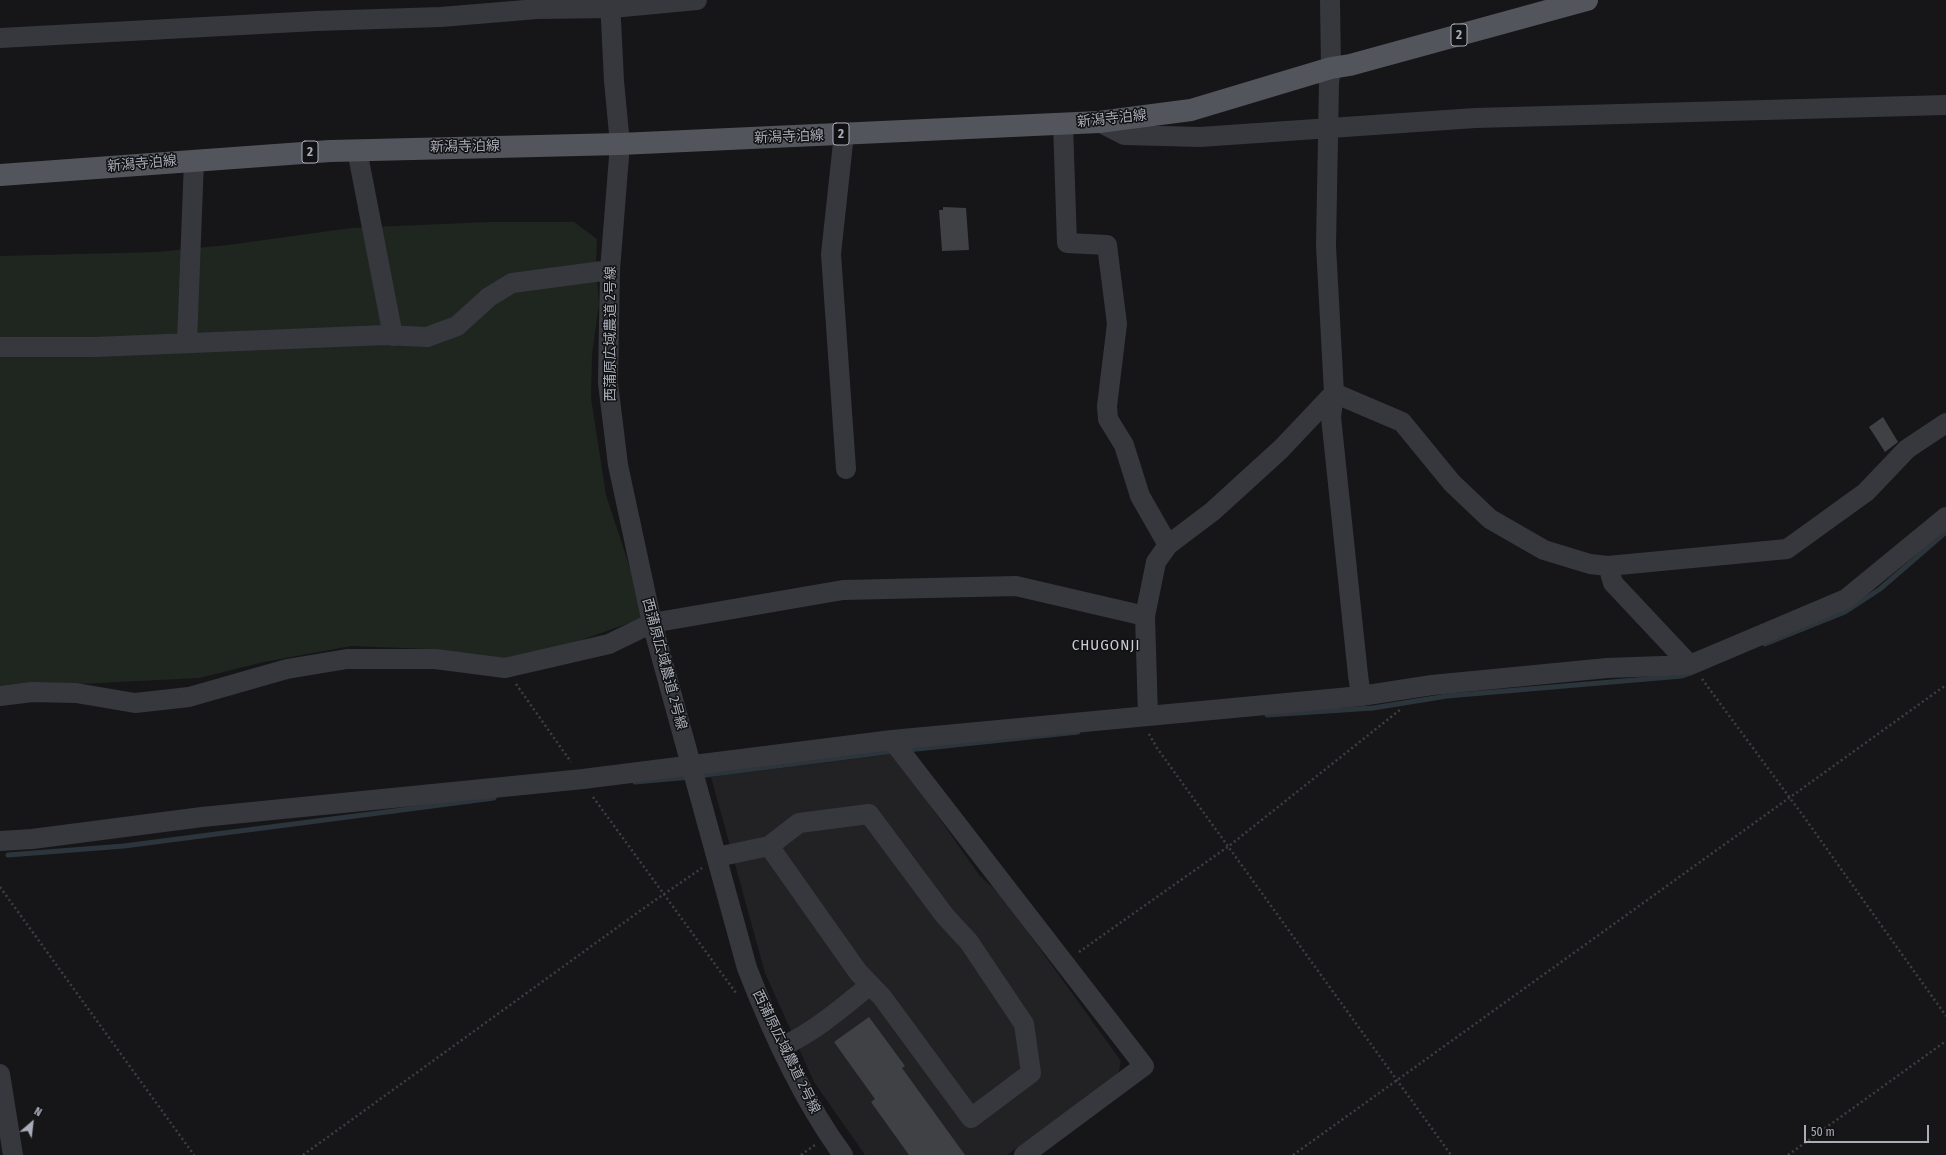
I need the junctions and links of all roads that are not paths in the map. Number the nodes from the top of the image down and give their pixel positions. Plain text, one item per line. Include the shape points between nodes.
1 (697, 0) edge
2 (1330, 0) edge
3 (1587, 0) edge
4 (611, 4) edge
5 (0, 38) edge
6 (1331, 68) junction
7 (1946, 104) edge
8 (1099, 122) junction
9 (1063, 124) junction
10 (1329, 129) junction
11 (844, 134) junction
12 (620, 144) junction
13 (357, 150) junction
14 (194, 160) junction
15 (0, 175) edge
16 (610, 270) junction
17 (394, 336) junction
18 (187, 343) junction
19 (0, 347) edge
20 (1334, 393) junction
21 (1946, 423) edge
22 (846, 468) dead end
23 (1946, 517) edge
24 (1168, 545) junction
25 (1608, 566) junction
26 (1145, 616) junction
27 (652, 622) junction
28 (1690, 665) junction
29 (0, 696) edge
30 (1361, 696) junction
31 (1148, 716) junction
32 (892, 740) junction
33 (692, 765) junction
34 (0, 841) edge
35 (769, 846) junction
36 (717, 857) junction
37 (870, 985) junction
38 (781, 1047) junction
39 (0, 1074) edge
40 (13, 1155) edge
41 (843, 1155) edge
42 (1024, 1155) edge

1 - 4 street
2 - 6 street
3 - 6 main road, 新潟寺泊線 / 2
4 - 5 street via 441,17
4 - 12 street, 西蒲原広域農道 2号線
6 - 8 main road, 新潟寺泊線 / 2 via 1192,110
6 - 10 street
7 - 10 street via 1475,118
8 - 9 main road, 新潟寺泊線 / 2
8 - 10 street via 1124,135 1200,137
9 - 11 main road, 新潟寺泊線 / 2
9 - 24 street via 1067,243 1107,245 1117,324 1107,406 1108,419 1124,446 1140,496
10 - 20 street via 1326,246
11 - 12 main road, 新潟寺泊線 / 2
11 - 22 street via 831,254
12 - 13 main road, 新潟寺泊線 / 2
12 - 16 street, 西蒲原広域農道 2号線
13 - 14 main road, 新潟寺泊線 / 2
13 - 17 street
14 - 15 main road, 新潟寺泊線 / 2
14 - 18 street
16 - 17 street via 512,283 489,297 457,326 426,337
16 - 27 street, 西蒲原広域農道 2号線 via 608,383 618,465
17 - 18 street
18 - 19 street via 95,347
20 - 24 street via 1280,449 1213,512
20 - 25 street via 1402,422 1452,483 1490,519 1544,550 1590,564
20 - 30 street via 1330,417
21 - 25 street via 1907,449 1866,492 1787,549
23 - 28 street via 1846,599
24 - 26 street via 1156,562
25 - 28 street via 1613,583
26 - 27 street via 1016,586 843,590
26 - 31 street
27 - 29 street via 609,644 505,668 435,659 347,659 287,669 189,696 135,703 76,693 32,692
27 - 33 street, 西蒲原広域農道 2号線
28 - 30 street via 1607,668 1440,684
30 - 31 street
31 - 32 street
32 - 33 street
32 - 42 street via 1144,1066
33 - 34 street
33 - 36 street, 西蒲原広域農道 2号線
35 - 36 street
35 - 37 street via 858,972
35 - 37 street via 799,823 869,814 945,916 969,942 1024,1024 1031,1073 971,1118 882,997
36 - 38 street, 西蒲原広域農道 2号線 via 747,968
37 - 38 street via 799,1039
38 - 41 street, 西蒲原広域農道 2号線 via 829,1136
39 - 40 street

